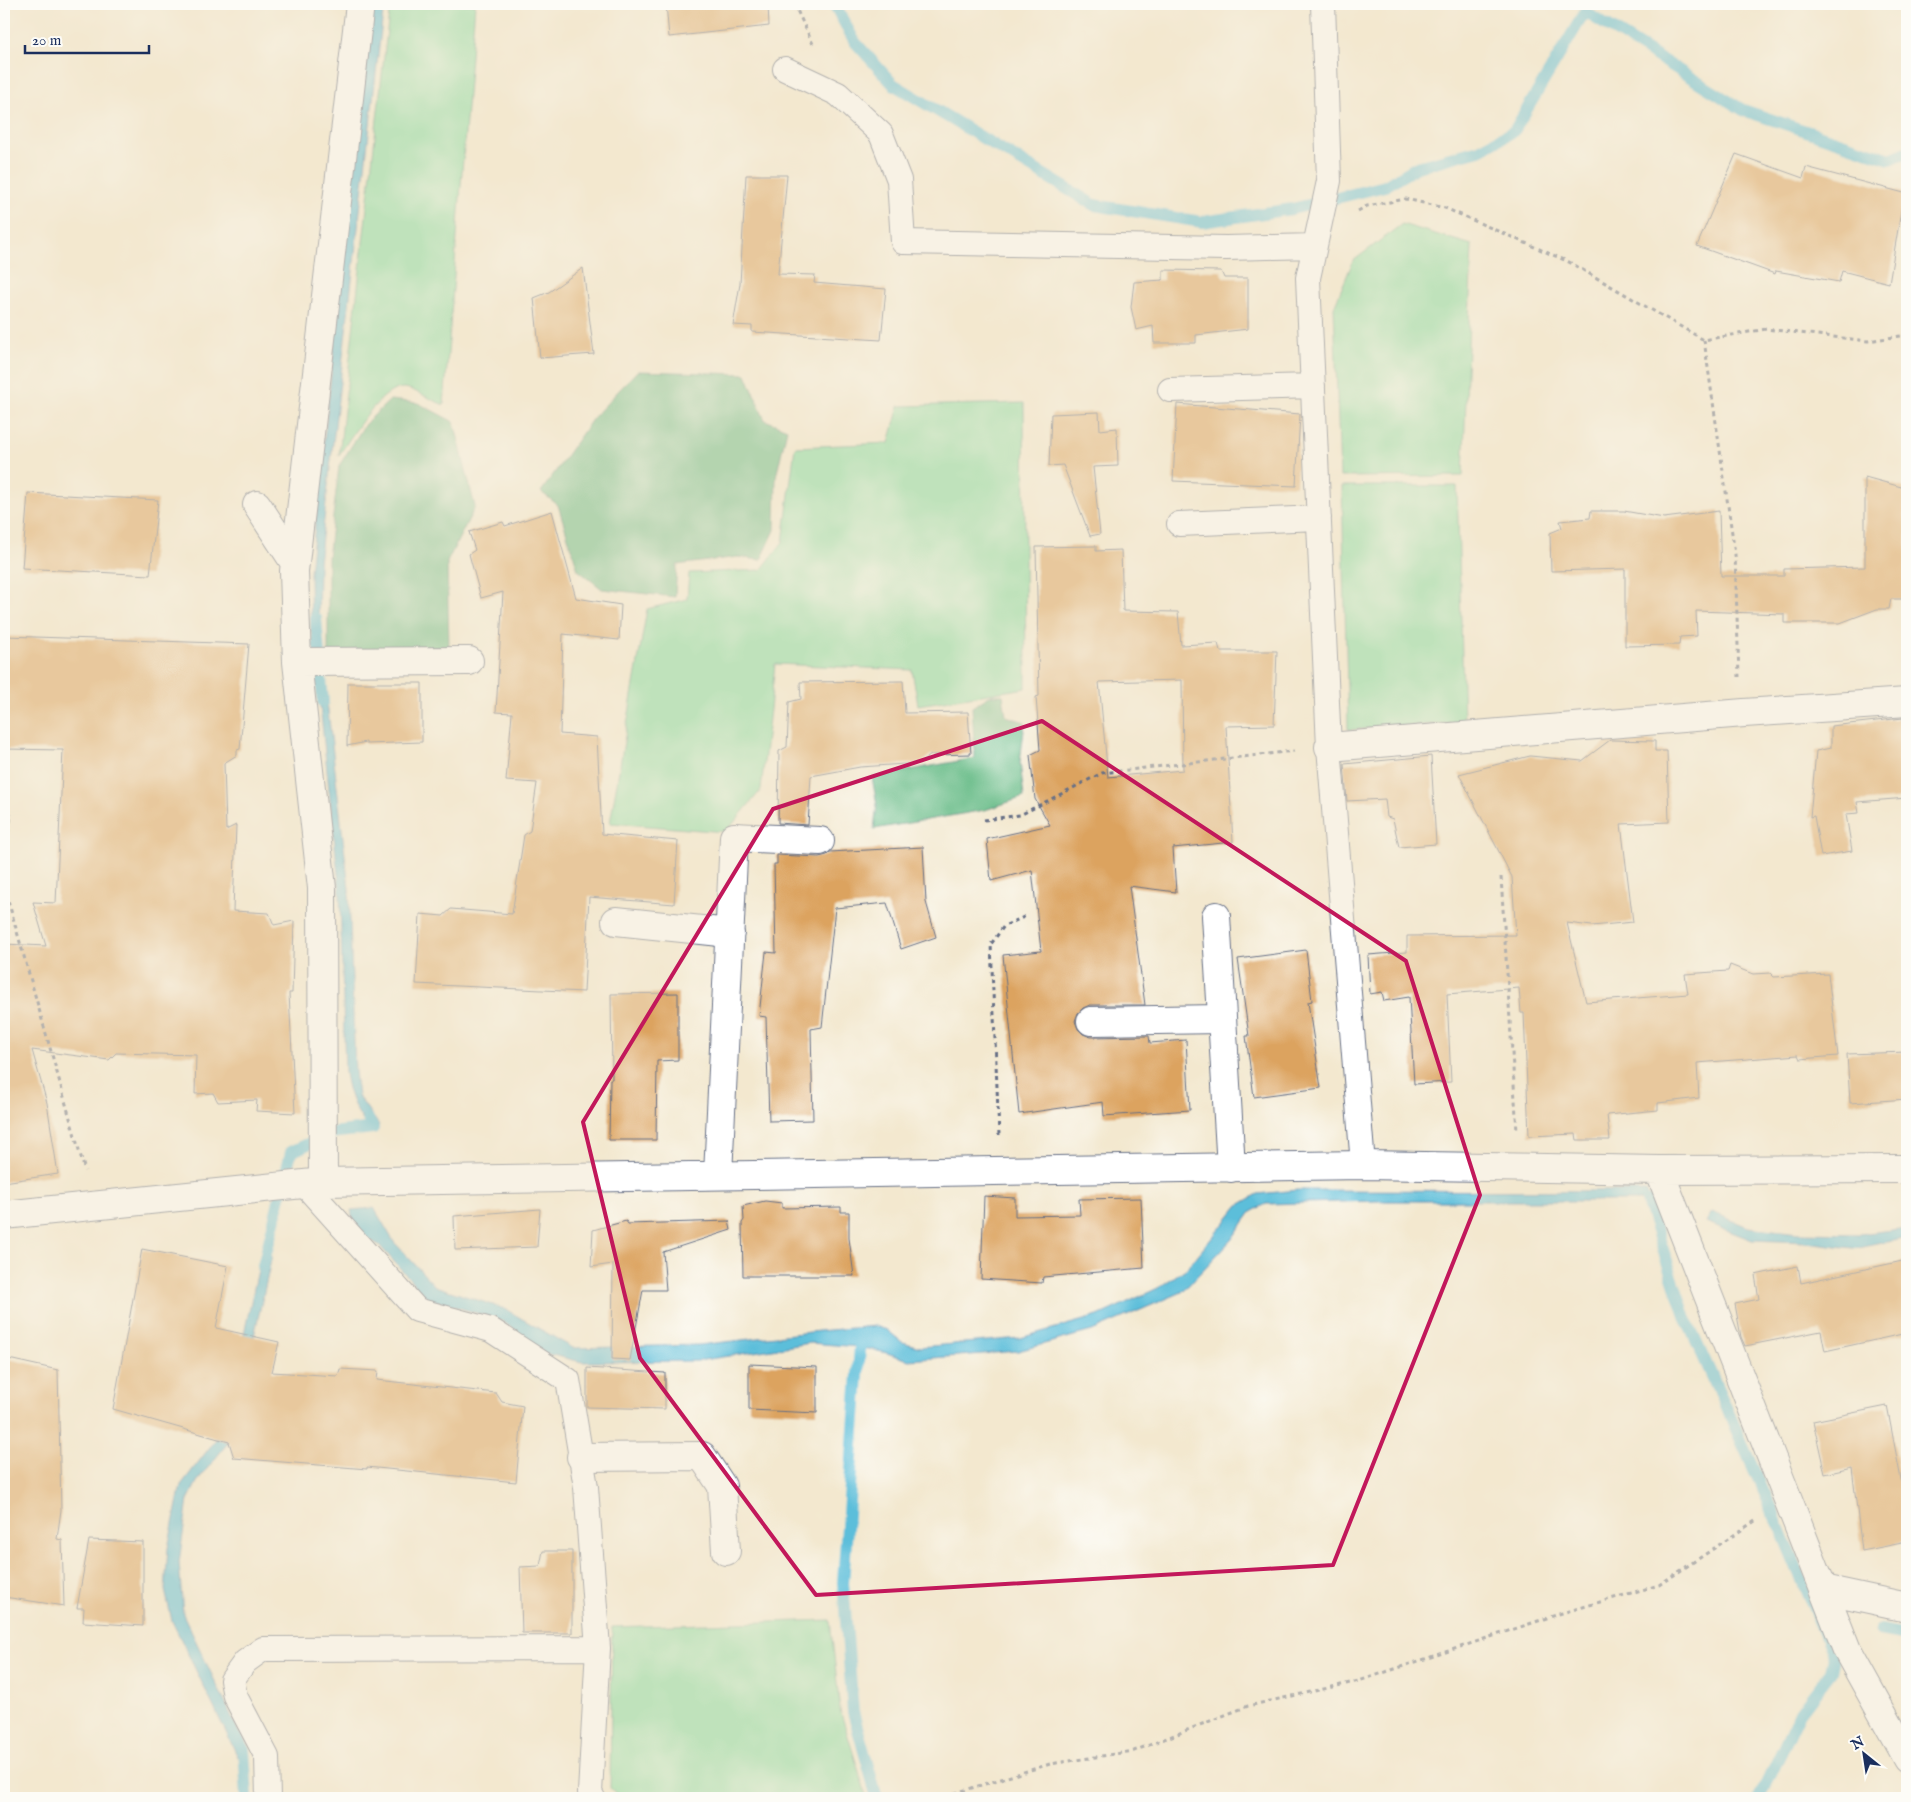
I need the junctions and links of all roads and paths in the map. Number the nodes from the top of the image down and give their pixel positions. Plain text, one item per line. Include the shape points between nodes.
1 (360, 4) edge
2 (1322, 4) edge
3 (785, 69) dead end
4 (1317, 239) junction
5 (1907, 335) edge
6 (1704, 340) junction
7 (1313, 386) junction
8 (1170, 390) dead end
9 (257, 505) dead end
10 (1319, 518) junction
11 (1179, 524) dead end
12 (295, 564) junction
13 (469, 661) dead end
14 (297, 662) junction
15 (1907, 702) edge
16 (1740, 714) junction
17 (1329, 747) junction
18 (11, 814) dead end
19 (984, 820) dead end
20 (820, 841) dead end
21 (4, 870) edge
22 (1502, 877) dead end
23 (4, 886) edge
24 (1026, 916) dead end
25 (1216, 916) dead end
26 (616, 921) dead end
27 (730, 933) junction
28 (1222, 1020) junction
29 (1091, 1021) dead end
30 (1363, 1165) junction
31 (1230, 1168) junction
32 (1519, 1168) junction
33 (1907, 1169) edge
34 (1660, 1170) junction
35 (1001, 1171) junction
36 (718, 1175) junction
37 (313, 1183) junction
38 (94, 1206) junction
39 (4, 1215) edge
40 (581, 1457) junction
41 (1788, 1499) junction
42 (726, 1550) dead end
43 (1823, 1589) junction
44 (1907, 1607) edge
45 (598, 1648) junction
46 (1907, 1758) edge
47 (268, 1798) edge
48 (593, 1798) edge
49 (939, 1798) edge

1 - 12 street
2 - 4 lane via 1329,181
3 - 4 lane via 838,94 881,134 899,180 903,242 1226,248
4 - 6 path via 1367,206 1406,199 1444,208 1569,262
4 - 7 lane via 1308,278
5 - 6 path via 1868,341 1766,329
6 - 16 path via 1735,554
7 - 8 lane
7 - 10 lane
9 - 12 street
10 - 11 lane
10 - 17 lane
12 - 14 street
13 - 14 street
14 - 37 street via 322,888
15 - 16 street
16 - 17 street
17 - 19 path via 1102,773 1020,815
17 - 30 lane
18 - 21 path
20 - 27 street via 734,837
22 - 32 path
23 - 38 path
24 - 35 path via 1004,926 991,944
25 - 28 street
26 - 27 street
27 - 36 street
28 - 29 street
28 - 31 street
30 - 31 street
30 - 32 street
31 - 35 street
32 - 34 street
33 - 34 street
34 - 41 street
35 - 36 street
36 - 37 street
37 - 38 street
37 - 40 lane via 417,1310 492,1330 568,1380
38 - 39 street
40 - 42 street via 702,1456 722,1486
40 - 45 lane
41 - 43 street
41 - 49 path via 1659,1585 1562,1613 1359,1681 1248,1706 1134,1751 1050,1764
43 - 44 street
43 - 46 street via 1847,1650
45 - 47 lane via 263,1649 245,1662 232,1680 235,1696 266,1757
45 - 48 lane via 590,1793

